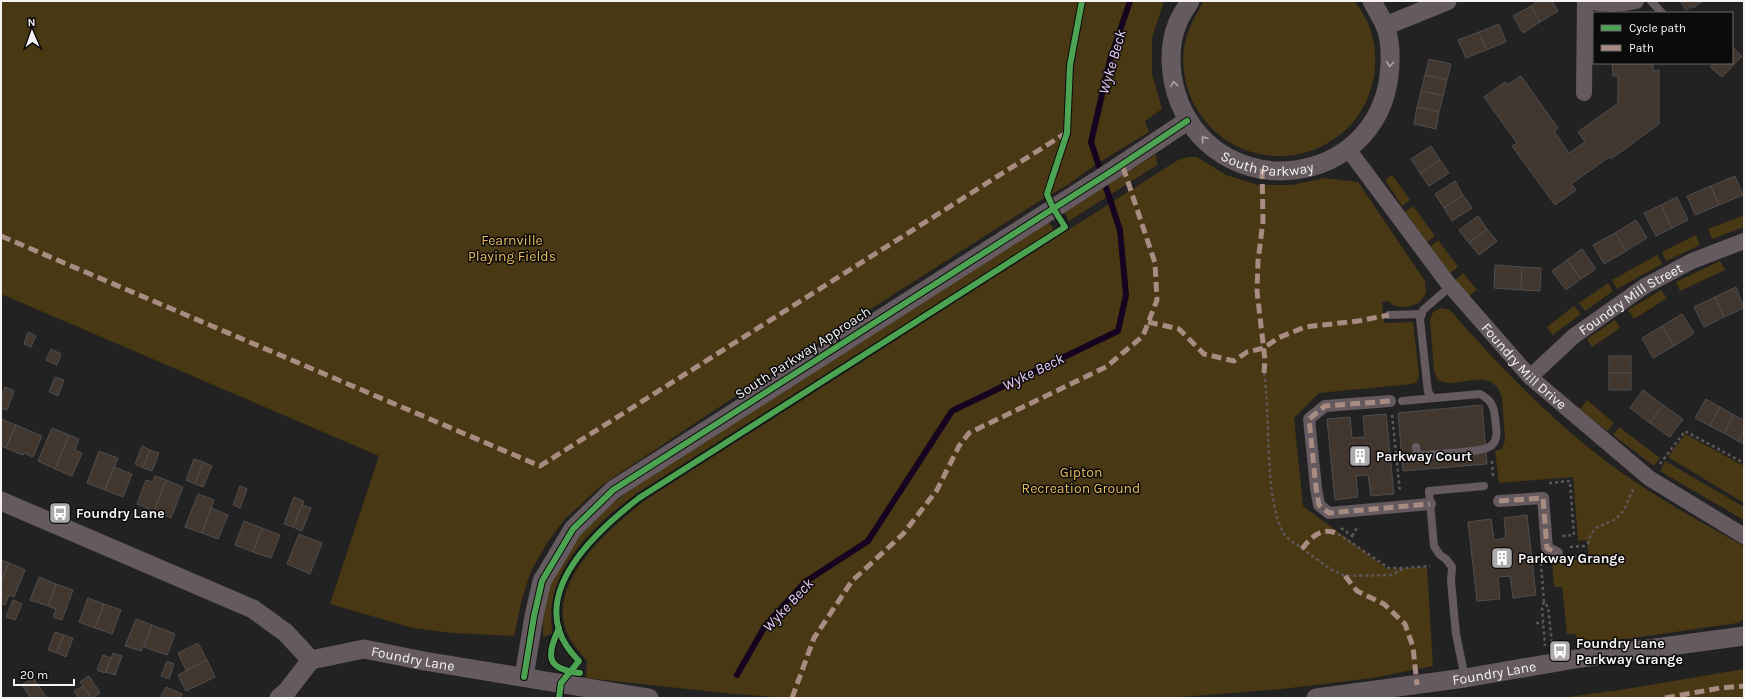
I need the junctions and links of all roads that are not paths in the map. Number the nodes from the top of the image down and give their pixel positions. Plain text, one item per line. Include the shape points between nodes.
1 (1190, 1) edge
2 (1372, 1) edge
3 (1447, 1) edge
4 (1586, 1) edge
5 (1636, 1) edge
6 (1652, 1) edge
7 (1661, 12) edge
8 (1385, 26) junction
9 (1584, 93) dead end
10 (1187, 120) junction
11 (1348, 149) junction
12 (1744, 241) edge
13 (1451, 286) junction
14 (1422, 314) junction
15 (1390, 315) dead end
16 (1530, 377) junction
17 (1433, 398) junction
18 (1396, 401) joint
19 (1416, 447) dead end
20 (1484, 486) dead end
21 (1, 501) edge
22 (1499, 501) dead end
23 (1430, 504) junction
24 (1744, 536) edge
25 (1557, 552) road end
26 (1744, 636) edge
27 (311, 660) junction
28 (524, 677) junction
29 (1465, 678) junction
30 (279, 698) edge
31 (649, 698) edge
32 (1316, 698) edge

10 -> 1 street, South Parkway via 1174,89 1170,56 1178,22
2 - 8 street, South Parkway
3 - 8 street
4 - 5 street via 1603,5
4 - 9 street
6 - 7 lane
8 -> 11 street, South Parkway via 1391,59 1387,93 1368,129
11 -> 10 street, South Parkway via 1316,166 1280,172 1244,166 1212,148
10 - 28 street, South Parkway Approach via 1112,171 613,490 573,529 542,581
11 - 13 street, Foundry Mill Drive
12 - 16 street, Foundry Mill Street via 1692,261 1645,286 1574,336
13 - 14 lane via 1423,310
13 - 16 street, Foundry Mill Drive
14 - 15 lane
14 - 17 lane via 1420,319 1428,392
16 - 24 street, Foundry Mill Drive via 1646,476
17 - 18 lane
17 - 19 lane via 1480,394 1488,398 1494,407 1497,433 1495,440 1490,446 1477,450 1421,455 1417,453
18 - 23 street via 1325,406 1309,419 1319,505 1329,513
20 - 23 lane via 1429,491
21 - 27 street via 253,609 286,633
22 - 25 street via 1543,498 1547,548
23 - 29 lane via 1434,546 1452,567 1456,634
26 - 29 street, Foundry Lane via 1581,658
27 - 28 street, Foundry Lane via 364,649
27 - 30 street via 287,692
28 - 31 street, Foundry Lane
29 - 32 street, Foundry Lane

